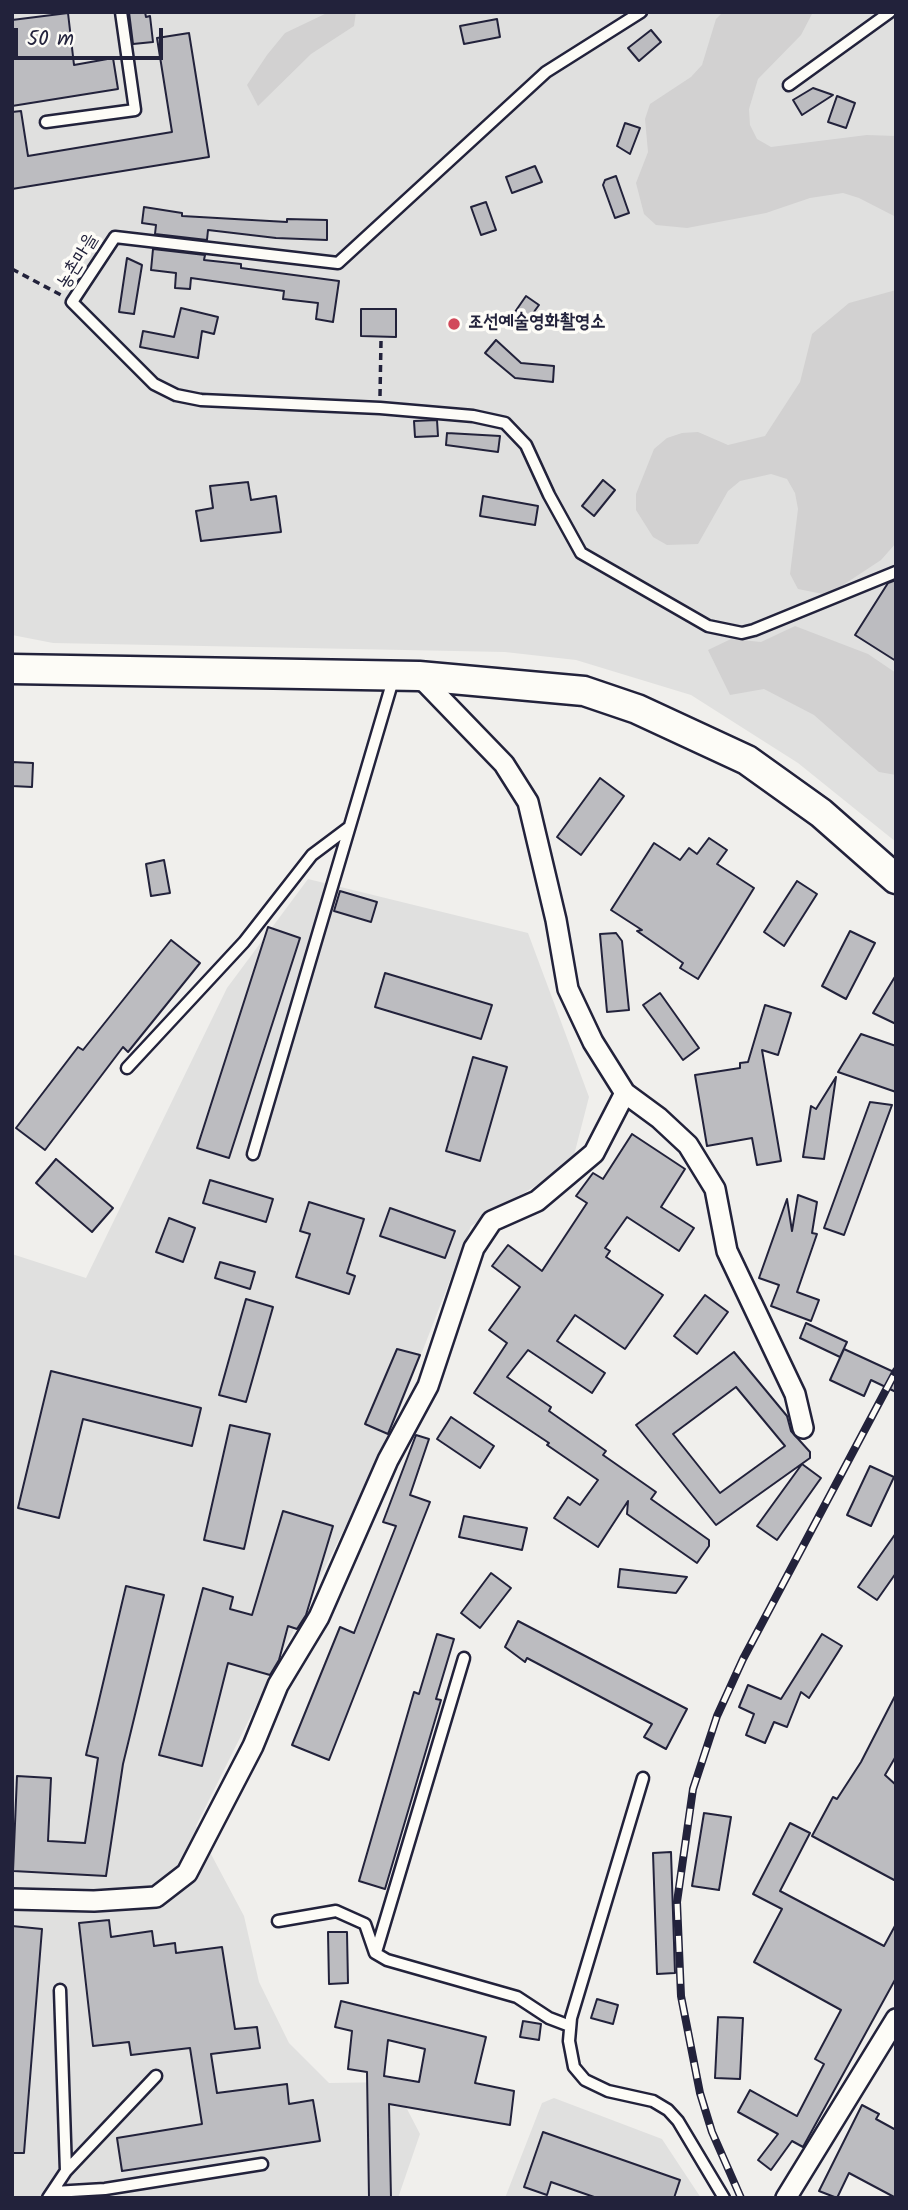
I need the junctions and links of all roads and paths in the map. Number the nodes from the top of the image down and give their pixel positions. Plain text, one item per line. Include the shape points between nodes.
1 (121, 12) edge
2 (642, 12) edge
3 (890, 12) edge
4 (789, 85) dead end
5 (46, 122) dead end
6 (12, 269) edge
7 (72, 302) junction
8 (380, 341) dead end
9 (380, 408) junction
10 (896, 572) edge
11 (12, 670) edge
12 (407, 676) junction
13 (349, 827) junction
14 (896, 879) edge
15 (127, 1068) dead end
16 (625, 1093) junction
17 (253, 1153) dead end
18 (803, 1428) dead end
19 (464, 1658) dead end
20 (643, 1778) dead end
21 (12, 1899) edge
22 (278, 1921) dead end
23 (375, 1953) junction
24 (60, 1990) dead end
25 (896, 2020) edge
26 (570, 2026) junction
27 (156, 2076) dead end
28 (262, 2164) dead end
29 (66, 2171) junction
30 (51, 2195) edge
31 (793, 2195) edge
32 (724, 2198) edge

1 - 5 lane via 135,110
2 - 7 lane, 농촌마을 via 547,72 338,263 115,237
3 - 4 lane
6 - 7 path
7 - 9 lane, 농촌마을 via 154,384 176,395 201,401
8 - 9 path
9 - 10 lane, 농촌마을 via 505,423 526,444 581,553 708,626 742,633
11 - 12 street
12 - 13 lane
12 - 14 street via 584,691 648,714 747,760 821,813
12 - 16 street via 504,764 528,802 568,989 593,1042
13 - 15 lane via 312,855 244,942
13 - 17 lane
16 - 18 street via 688,1145 715,1189 727,1251 795,1394
16 - 21 street via 594,1153 537,1201 492,1221 474,1248 428,1386 388,1460 319,1616 278,1685 253,1746 187,1873 156,1897
19 - 23 lane
20 - 26 lane
22 - 23 lane via 336,1911 365,1924
23 - 26 lane via 517,1997
24 - 29 lane
25 - 31 street
26 - 32 lane via 574,2067 585,2080 668,2110
27 - 29 lane
28 - 30 lane
29 - 30 lane

